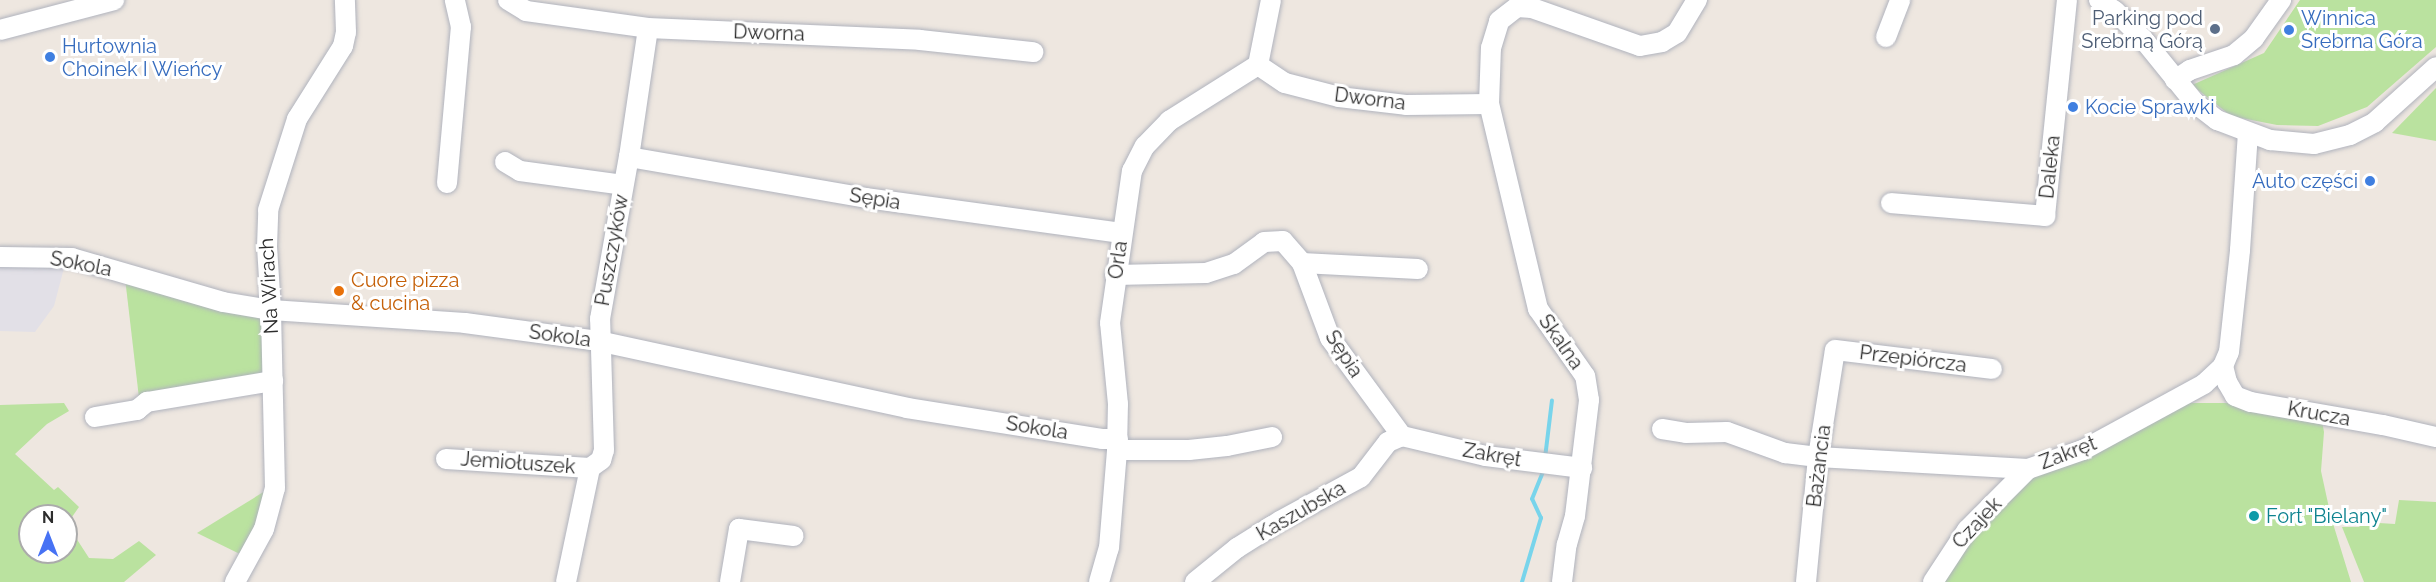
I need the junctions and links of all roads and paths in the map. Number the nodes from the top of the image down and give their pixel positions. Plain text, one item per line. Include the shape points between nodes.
1 (114, 0) edge
2 (345, 0) edge
3 (454, 0) edge
4 (508, 0) edge
5 (1271, 0) edge
6 (1697, 0) edge
7 (1900, 0) edge
8 (2067, 0) edge
9 (2099, 0) edge
10 (2281, 0) edge
11 (1525, 4) edge
12 (648, 28) junction
13 (0, 30) edge
14 (1886, 37) dead end
15 (1033, 52) dead end
16 (1258, 65) junction
17 (2436, 67) edge
18 (2175, 80) junction
19 (1489, 104) junction
20 (2248, 134) junction
21 (629, 157) junction
22 (505, 162) dead end
23 (447, 183) dead end
24 (623, 185) junction
25 (1891, 202) dead end
26 (1121, 233) junction
27 (0, 257) edge
28 (1302, 263) junction
29 (1418, 269) dead end
30 (1115, 275) junction
31 (272, 310) junction
32 (598, 340) junction
33 (1835, 350) joint
34 (2223, 366) junction
35 (1992, 369) dead end
36 (273, 381) junction
37 (94, 417) dead end
38 (1662, 429) dead end
39 (1402, 436) junction
40 (1272, 437) dead end
41 (2436, 437) edge
42 (1118, 444) junction
43 (1818, 457) junction
44 (446, 459) dead end
45 (590, 468) junction
46 (1582, 468) junction
47 (2028, 469) junction
48 (794, 536) dead end
49 (235, 582) edge
50 (566, 582) edge
51 (730, 582) edge
52 (1099, 582) edge
53 (1195, 582) edge
54 (1562, 582) edge
55 (1806, 582) edge
56 (1933, 582) edge

1 - 13 street
2 - 31 street, Na Wirach via 343,46 297,119 271,195 267,247
3 - 23 street via 461,27
4 - 12 street, Dworna via 526,11
5 - 16 street
6 - 11 street via 1677,33 1662,42 1640,46
7 - 14 street
8 - 25 street, Daleka via 2045,216
9 - 18 street via 2115,10 2143,39
10 - 18 street via 2254,38 2234,55 2190,70
11 - 19 street, Skalna via 1499,21 1496,28 1491,48
12 - 15 street, Dworna via 920,40
12 - 21 street, Puszczyków
16 - 19 street, Dworna via 1285,83 1339,98 1406,105
16 - 26 street, Orla via 1169,121 1145,146 1132,171
17 - 20 street via 2375,122 2350,135 2314,144
18 - 20 street via 2217,120
19 - 46 street, Skalna via 1538,309 1585,376 1590,409
20 - 34 street via 2229,352
21 - 24 street, Puszczyków
21 - 26 street, Sępia via 866,198
22 - 24 street via 520,171
24 - 32 street, Puszczyków
26 - 30 street, Orla
27 - 31 street, Sokola via 72,258 223,302
28 - 29 street
28 - 30 street, Sępia via 1282,241 1264,242 1234,264 1206,273
28 - 39 street, Sępia via 1330,338
30 - 42 street, Orla via 1110,323
31 - 32 street, Sokola via 465,323
31 - 36 street, Na Wirach
32 - 42 street, Sokola via 908,408
32 - 45 street, Puszczyków via 604,450 601,460
33 - 35 street, Przepiórcza
33 - 43 street, Bażancia
34 - 41 street, Krucza via 2235,396 2251,402
34 - 47 street, Zakręt via 2204,384 2103,440
36 - 37 street via 147,402 137,410
36 - 49 street, Na Wirach via 272,509
38 - 43 street, Zakręt via 1727,432 1785,453
39 - 46 street, Zakręt via 1486,456
39 - 53 street, Kaszubska via 1388,442 1361,477 1271,526
40 - 42 street via 1154,452
42 - 52 street, Orla via 1109,548
43 - 47 street, Zakręt
43 - 55 street, Bażancia
44 - 45 street, Jemiołuszek
45 - 50 street, Puszczyków
46 - 54 street, Skalna
47 - 56 street, Czajek via 1966,530
48 - 51 street via 739,529

